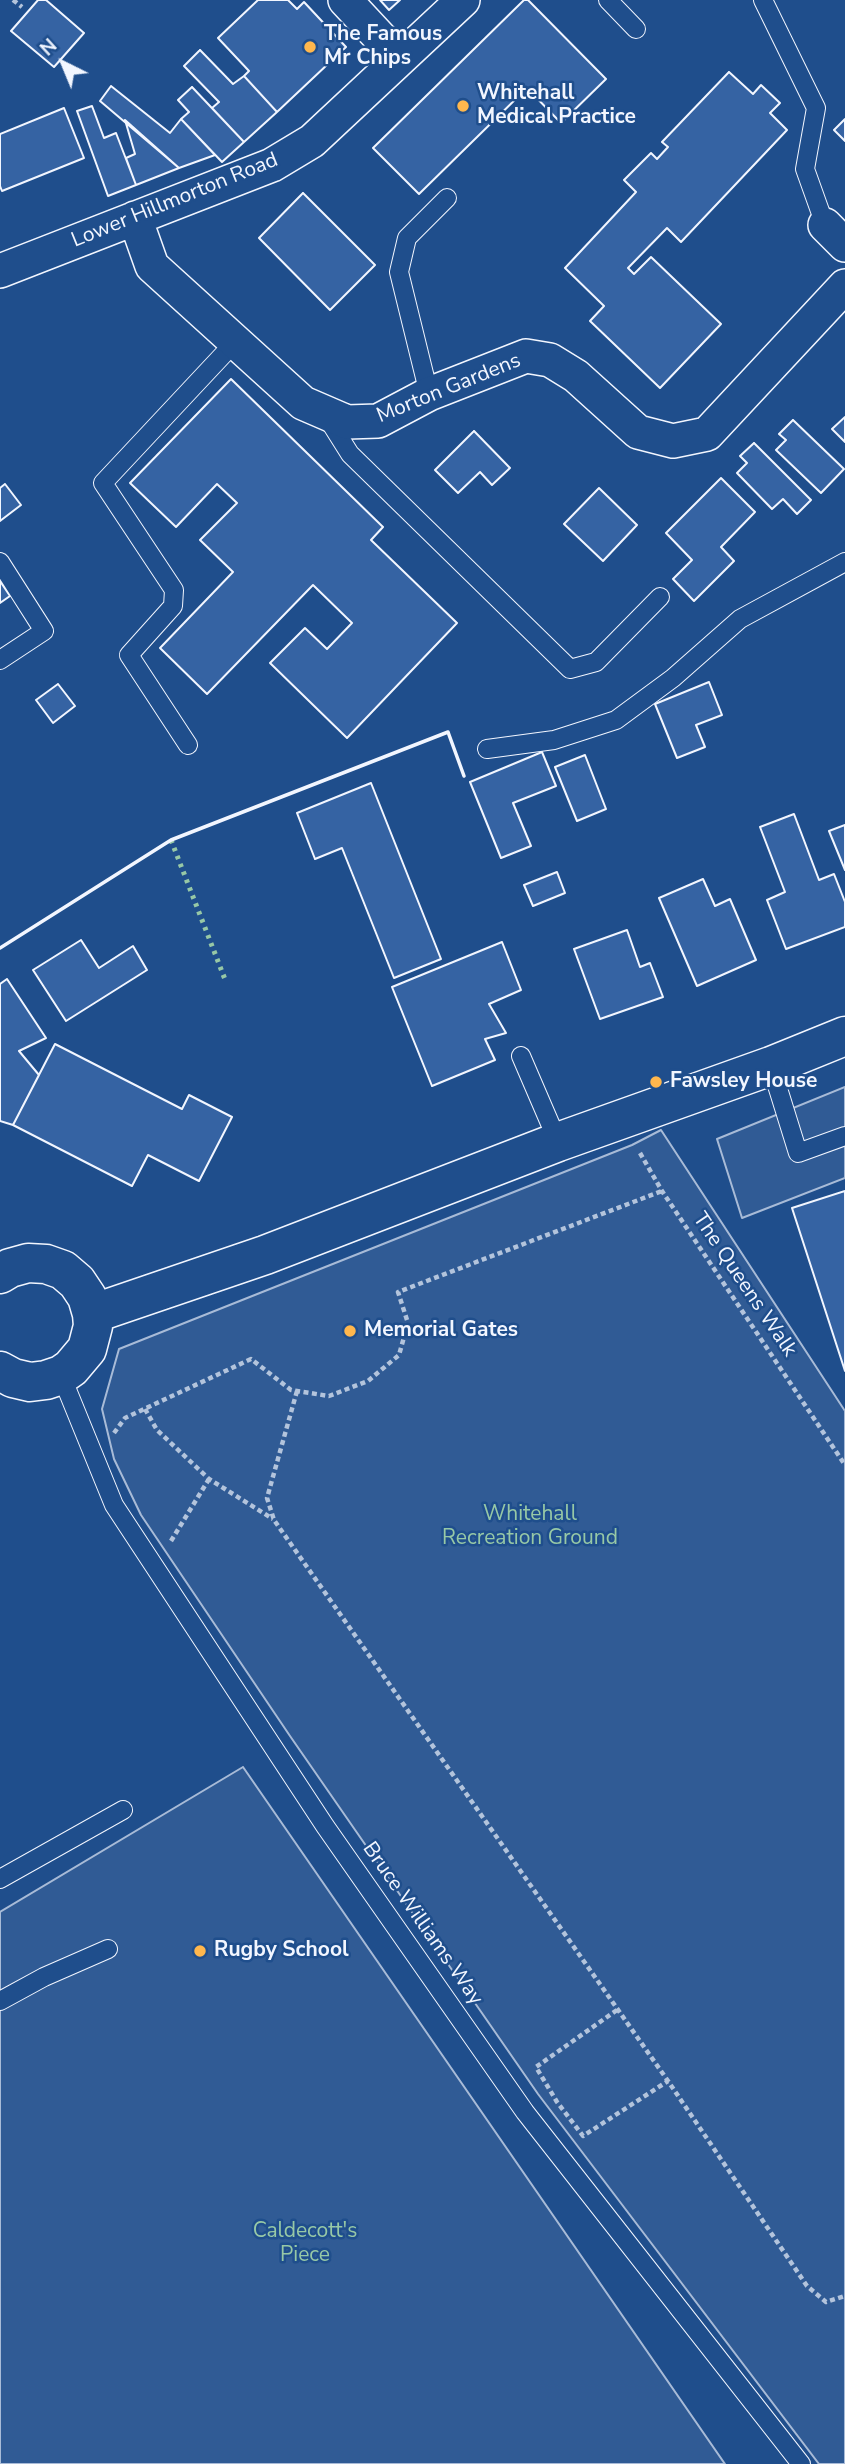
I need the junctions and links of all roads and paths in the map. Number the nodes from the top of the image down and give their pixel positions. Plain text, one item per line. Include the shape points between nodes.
1 (13, 0) edge
2 (345, 0) edge
3 (463, 0) edge
4 (608, 0) edge
5 (763, 0) edge
6 (22, 7) dead end
7 (636, 30) dead end
8 (399, 58) junction
9 (447, 198) dead end
10 (135, 218) junction
11 (835, 235) edge
12 (0, 271) edge
13 (845, 285) edge
14 (235, 342) junction
15 (429, 394) junction
16 (324, 413) junction
17 (0, 562) edge
18 (845, 562) edge
19 (660, 597) dead end
20 (0, 660) edge
21 (188, 745) dead end
22 (487, 749) dead end
23 (845, 1036) edge
24 (522, 1056) dead end
25 (771, 1066) junction
26 (621, 1119) junction
27 (845, 1136) edge
28 (558, 1142) junction
29 (662, 1191) junction
30 (0, 1274) edge
31 (92, 1314) junction
32 (0, 1371) edge
33 (61, 1375) junction
34 (297, 1391) junction
35 (145, 1409) junction
36 (95, 1460) junction
37 (845, 1465) edge
38 (209, 1479) junction
39 (274, 1520) junction
40 (152, 1562) junction
41 (123, 1810) dead end
42 (0, 1879) edge
43 (108, 1949) dead end
44 (0, 2001) edge
45 (617, 2010) junction
46 (668, 2081) junction
47 (845, 2296) edge
48 (801, 2464) edge

1 - 6 path
2 - 8 street
3 - 8 street, Lower Hillmorton Road
4 - 7 lane
5 - 11 lane via 816,108 805,169
8 - 10 street, Lower Hillmorton Road via 312,141 272,165
9 - 15 lane via 407,238 399,272
10 - 12 street, Lower Hillmorton Road
10 - 14 street, Morton Gardens via 152,266
13 - 15 street, Morton Gardens via 707,433 673,441 638,432 576,376 550,360 526,356
14 - 16 street, Morton Gardens via 303,403
14 - 21 lane via 103,483 174,590 173,606 129,655
15 - 16 street, Morton Gardens via 378,421 347,422
16 - 19 lane via 350,454 570,669 596,662
17 - 20 lane via 44,631
18 - 22 lane via 740,619 616,720 554,740
23 - 25 highway
24 - 28 lane
25 - 26 highway
25 - 27 lane via 798,1153
26 - 28 highway
26 - 29 path, The Queens Walk
28 - 31 highway via 265,1255
29 - 34 path via 398,1292 408,1323 400,1355 369,1381 330,1396
29 - 37 path, The Queens Walk
30 - 31 highway via 28,1264 63,1270 82,1289
31 - 33 highway via 87,1349
32 - 33 highway via 30,1382
33 - 36 lane, Bruce Williams Way
34 - 35 path via 251,1359
34 - 39 path via 267,1498
35 - 36 path via 125,1418
35 - 38 path via 157,1430
36 - 40 lane, Bruce Williams Way via 114,1505
38 - 39 path
38 - 40 path via 165,1552
39 - 45 path
40 - 48 lane, Bruce Williams Way via 325,1826 525,2112
41 - 42 lane
43 - 44 lane
45 - 46 path
45 - 46 path via 536,2067 557,2102 583,2136
46 - 47 path via 807,2286 826,2302

